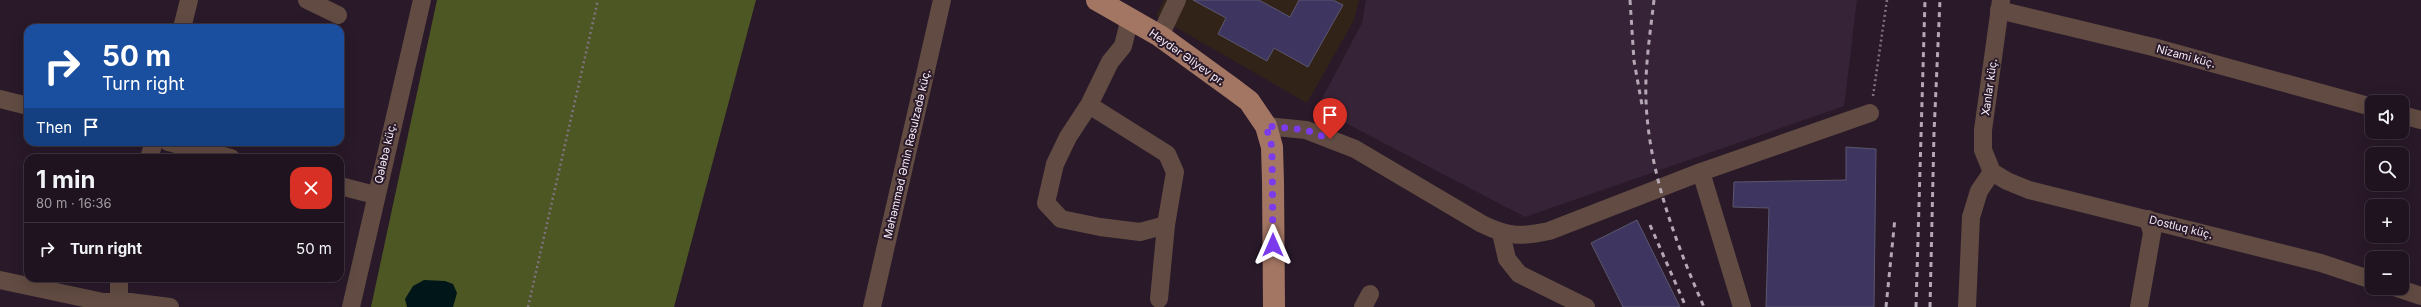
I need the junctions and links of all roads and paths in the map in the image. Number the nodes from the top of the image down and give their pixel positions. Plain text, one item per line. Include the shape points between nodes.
1 (188, 0) edge
2 (307, 0) edge
3 (422, 0) edge
4 (598, 0) edge
5 (942, 0) edge
6 (1097, 0) edge
7 (1177, 0) edge
8 (1887, 0) edge
9 (2000, 5) edge
10 (1123, 10) edge
11 (338, 15) dead end
12 (183, 24) edge
13 (1160, 36) junction
14 (0, 99) edge
15 (24, 105) edge
16 (1089, 105) junction
17 (2365, 105) edge
18 (1870, 113) joint
19 (2409, 117) edge
20 (2421, 120) edge
21 (1266, 126) junction
22 (184, 146) edge
23 (215, 154) edge
24 (1701, 172) junction
25 (1992, 172) junction
26 (344, 187) edge
27 (375, 195) junction
28 (2148, 219) junction
29 (1166, 226) junction
30 (1501, 233) junction
31 (2365, 278) edge
32 (0, 280) edge
33 (119, 282) edge
34 (2409, 292) edge
35 (2421, 296) edge
36 (1159, 299) dead end
37 (119, 302) junction
38 (170, 307) edge
39 (350, 307) edge
40 (528, 307) edge
41 (872, 307) edge
42 (1274, 307) edge
43 (1586, 307) edge
44 (1742, 307) edge
45 (1967, 307) edge
46 (2139, 307) edge

1 - 12 street
2 - 11 street
3 - 27 street, Qələbə küç.
4 - 40 path
5 - 41 street, Məhəmməd Əmin Rəsulzadə küç.
6 - 10 main road, Heydər Əliyev pr.
7 - 13 street
8 - 18 path
9 - 17 street, Nizami küç.
9 - 25 street, Xanlar küç. via 1983,130 1983,150
10 - 13 main road, Heydər Əliyev pr.
10 - 16 street via 1123,46 1110,62
13 - 21 main road, Heydər Əliyev pr. via 1249,101
14 - 15 street
16 - 29 street via 1167,154 1175,172
16 - 29 street via 1068,137 1055,164 1046,202 1060,219 1140,232
18 - 24 street
19 - 20 street
21 - 30 street via 1306,130 1355,149
21 - 42 main road, Heydər Əliyev pr. via 1272,147
22 - 23 street
24 - 30 street via 1550,231 1523,236
24 - 44 street
25 - 28 street, Dostluq küç. via 2029,190
25 - 45 street via 1979,191 1970,217
26 - 27 street
27 - 39 street, Qələbə küç.
28 - 31 street, Dostluq küç. via 2321,263
28 - 46 street via 2152,233
29 - 36 street
30 - 43 street via 1507,259 1519,274
32 - 37 street via 103,302
33 - 37 street
34 - 35 street
37 - 38 street

